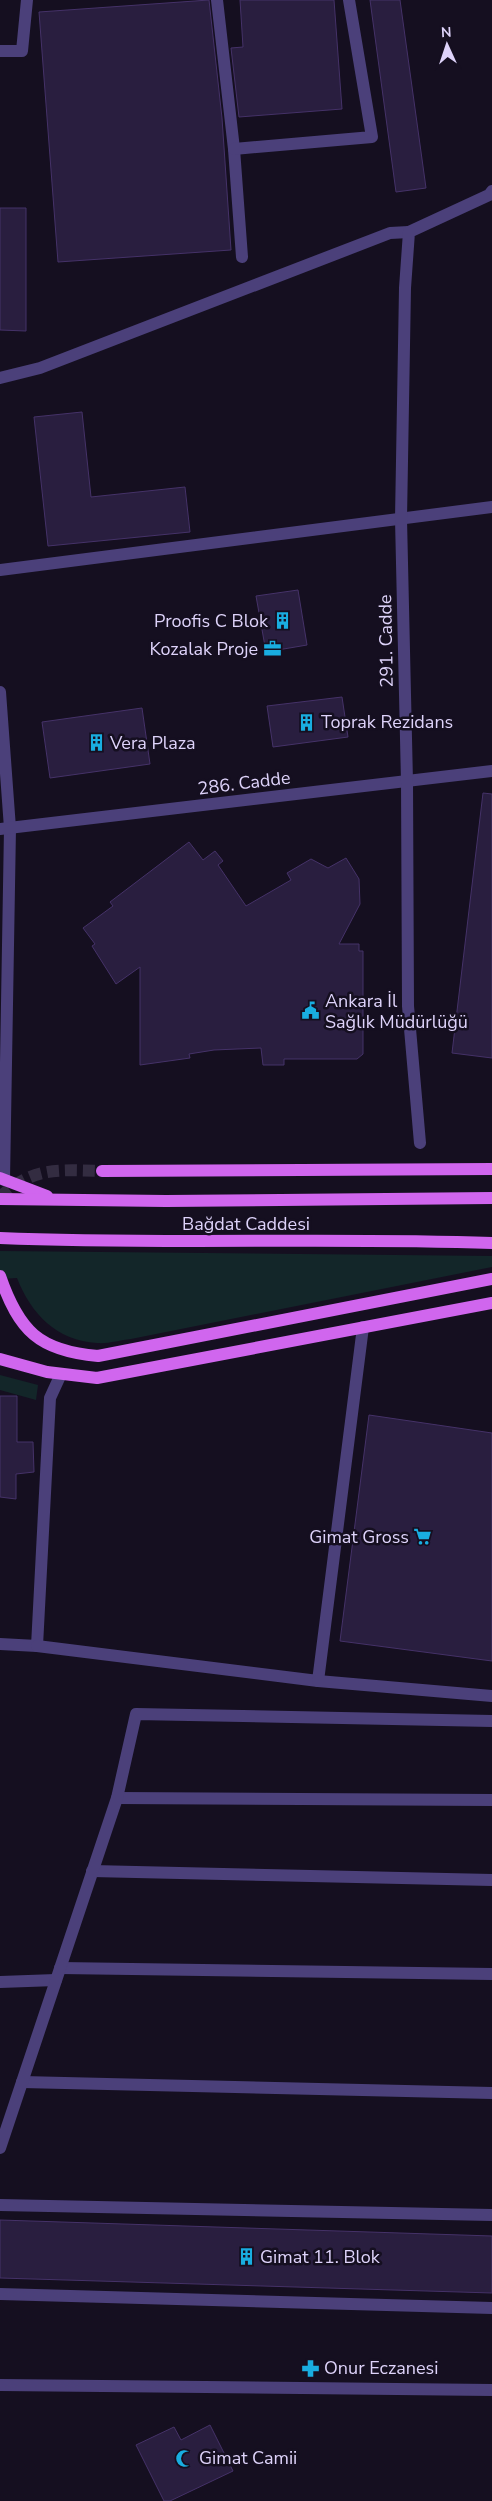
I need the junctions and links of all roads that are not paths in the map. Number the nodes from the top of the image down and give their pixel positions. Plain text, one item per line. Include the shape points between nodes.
1 (27, 0) edge
2 (218, 0) edge
3 (350, 0) edge
4 (0, 51) edge
5 (234, 149) junction
6 (492, 191) edge
7 (409, 232) junction
8 (242, 257) dead end
9 (0, 378) edge
10 (492, 507) edge
11 (401, 519) junction
12 (0, 570) edge
13 (0, 692) edge
14 (492, 771) edge
15 (407, 782) junction
16 (5, 828) edge
17 (420, 1143) dead end
18 (492, 1169) edge
19 (102, 1170) tunnel mouth
20 (2, 1179) edge
21 (492, 1198) edge
22 (0, 1199) edge
23 (56, 1200) junction
24 (0, 1238) edge
25 (58, 1241) junction
26 (492, 1243) edge
27 (0, 1244) edge
28 (0, 1276) edge
29 (492, 1279) edge
30 (492, 1303) edge
31 (363, 1327) junction
32 (0, 1359) edge
33 (61, 1374) junction
34 (0, 1644) edge
35 (37, 1646) junction
36 (318, 1681) junction
37 (492, 1696) edge
38 (492, 1721) edge
39 (116, 1798) junction
40 (492, 1800) edge
41 (92, 1871) junction
42 (492, 1880) edge
43 (58, 1974) junction
44 (492, 1974) edge
45 (0, 1982) edge
46 (22, 2082) junction
47 (492, 2093) edge
48 (0, 2148) edge
49 (0, 2206) edge
50 (492, 2215) edge
51 (0, 2294) edge
52 (492, 2308) edge
53 (0, 2386) edge
54 (492, 2390) edge

1 - 4 street via 22,51
2 - 5 street
3 - 5 street via 372,137
5 - 8 street
6 - 7 street
7 - 9 street via 390,233 40,368
7 - 11 street, 291. Cadde
10 - 11 street
11 - 12 street
11 - 15 street, 291. Cadde
13 - 16 street
14 - 15 street, 286. Cadde
15 - 16 street, 286. Cadde
15 - 17 street, 291. Cadde via 408,1006
16 - 20 street
18 - 19 main road
20 - 23 main road
21 - 23 main road, Bağdat Caddesi
22 - 23 main road, Bağdat Caddesi
24 - 25 main road, Bağdat Caddesi
25 - 26 main road, Bağdat Caddesi
25 - 27 main road
28 - 29 main road via 20,1322 43,1343 73,1354 98,1356
30 - 31 main road
31 - 33 main road via 97,1378
31 - 36 street
32 - 33 main road
33 - 35 street via 50,1398
34 - 35 street
35 - 36 street
36 - 37 street
38 - 39 street via 136,1714
39 - 40 street
39 - 41 street
41 - 42 street
41 - 43 street
43 - 44 street
43 - 45 street
43 - 46 street
46 - 47 street
46 - 48 street
49 - 50 street
51 - 52 street
53 - 54 street

